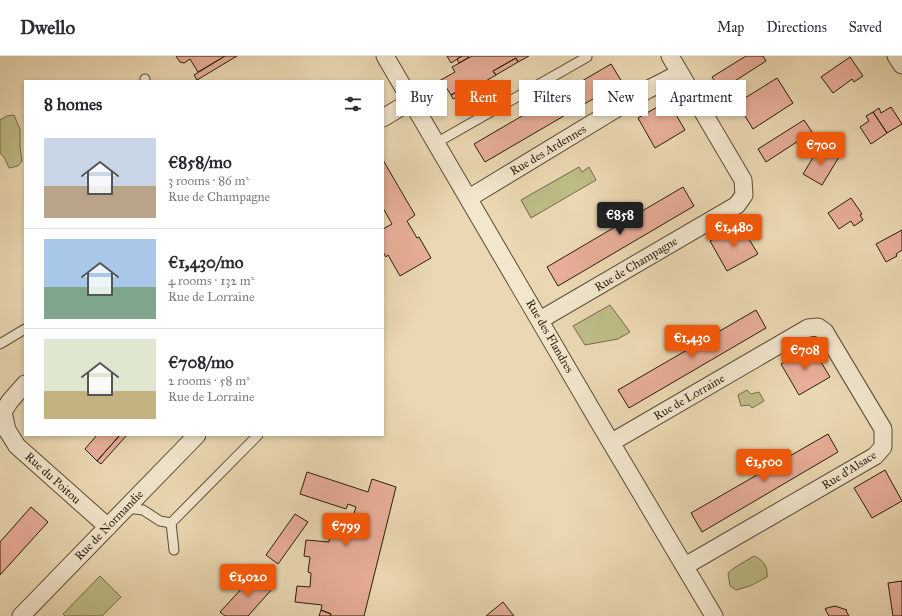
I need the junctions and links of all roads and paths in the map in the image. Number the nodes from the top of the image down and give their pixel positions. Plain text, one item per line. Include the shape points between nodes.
1 (386, 56) edge
2 (670, 56) edge
3 (896, 56) edge
4 (587, 57) edge
5 (902, 65) edge
6 (680, 73) junction
7 (400, 80) edge
8 (396, 110) edge
9 (421, 116) edge
10 (384, 117) edge
11 (436, 143) junction
12 (469, 198) junction
13 (540, 320) junction
14 (24, 330) edge
15 (0, 344) edge
16 (852, 378) joint
17 (24, 385) edge
18 (2, 412) edge
19 (196, 436) edge
20 (257, 436) edge
21 (612, 442) junction
22 (127, 508) junction
23 (171, 523) junction
24 (108, 526) junction
25 (174, 550) dead end
26 (685, 566) junction
27 (21, 616) edge
28 (714, 616) edge

1 - 7 street, Rue des Flandres
2 - 6 street
3 - 5 street
4 - 11 lane
6 - 12 street, Rue des Ardennes via 647,90
6 - 13 street, Rue de Champagne via 743,180 744,195 737,205
8 - 10 street
9 - 11 street, Rue des Flandres
11 - 12 street, Rue des Flandres
12 - 13 street, Rue des Flandres
13 - 21 street, Rue des Flandres
14 - 15 lane
16 - 21 street, Rue de Lorraine via 825,332 818,327 808,328
16 - 26 street, Rue d'Alsace via 883,429 883,447 875,456
17 - 18 street, Rue du Poitou
18 - 24 street, Rue du Poitou via 7,430 17,446
19 - 22 street, Rue de Normandie
20 - 23 lane
21 - 26 street, Rue des Flandres
22 - 23 lane via 143,510 160,521
22 - 24 street, Rue de Normandie
23 - 25 lane
24 - 27 street, Rue de Normandie
26 - 28 street, Rue des Flandres

